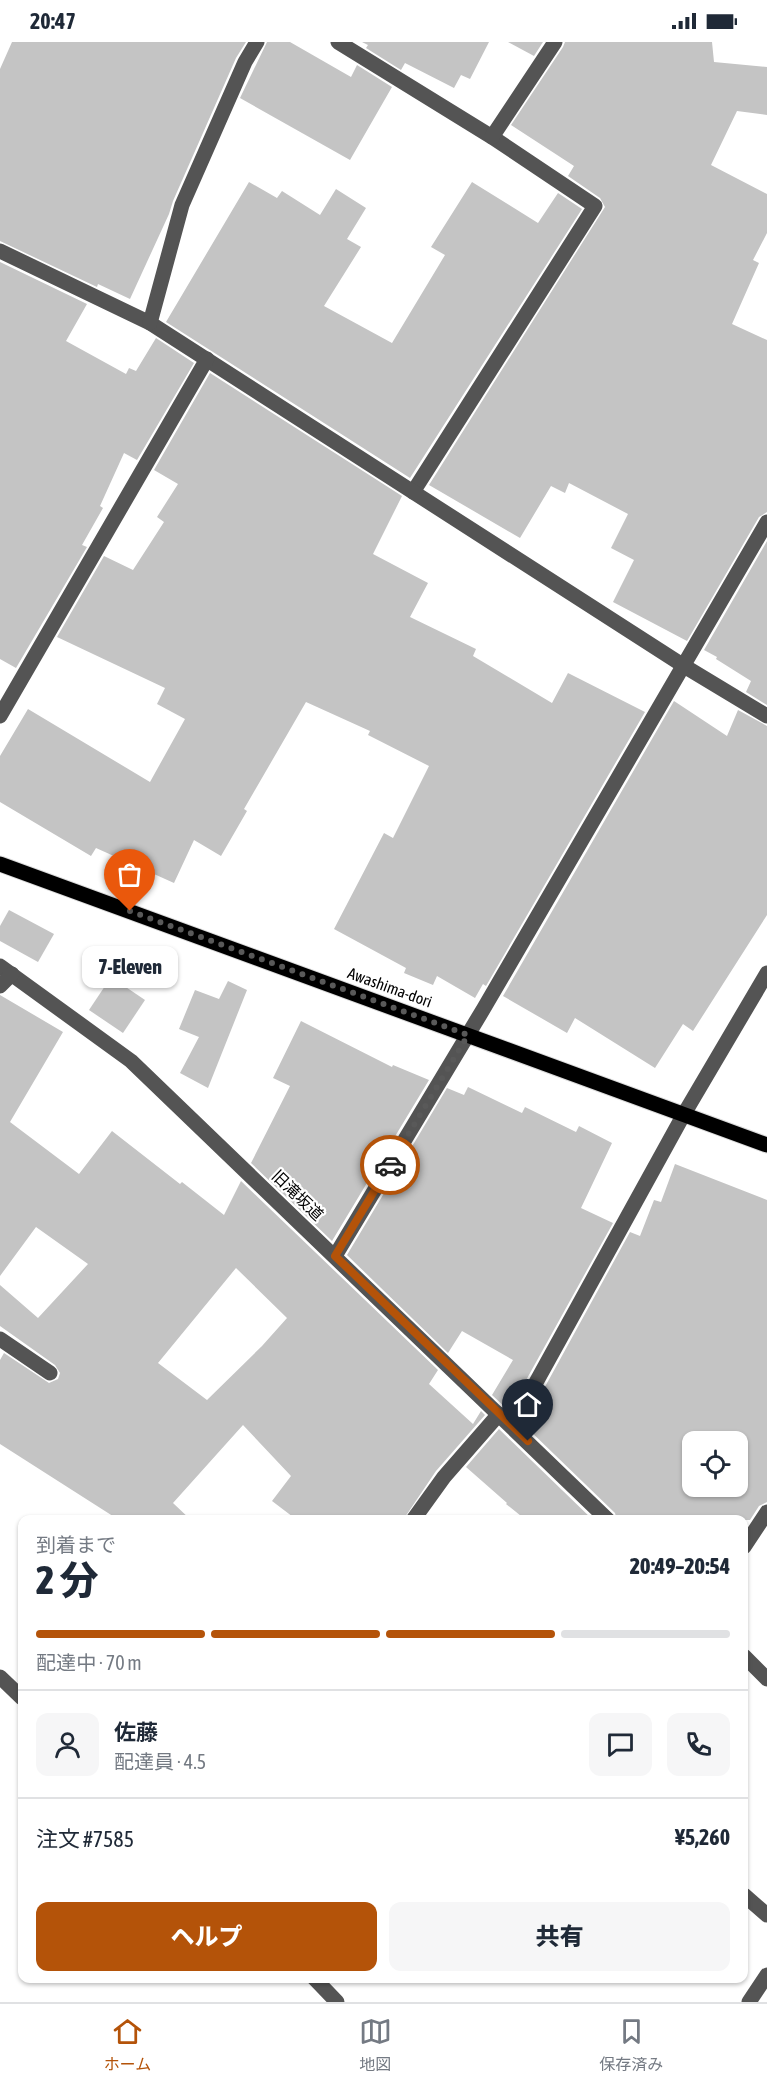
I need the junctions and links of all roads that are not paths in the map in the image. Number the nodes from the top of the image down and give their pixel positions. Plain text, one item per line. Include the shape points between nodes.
1 (257, 42) edge
2 (338, 42) edge
3 (555, 42) edge
4 (492, 137) junction
5 (0, 252) edge
6 (150, 323) junction
7 (207, 359) junction
8 (413, 492) junction
9 (767, 522) edge
10 (684, 666) junction
11 (0, 716) edge
12 (767, 716) edge
13 (0, 864) edge
14 (6, 970) edge
15 (767, 973) edge
16 (0, 986) edge
17 (468, 1035) junction
18 (684, 1114) junction
19 (767, 1145) edge
20 (335, 1256) junction
21 (0, 1339) edge
22 (51, 1373) dead end
23 (499, 1414) junction
24 (512, 1425) junction
25 (767, 1512) edge
26 (417, 1515) edge
27 (603, 1515) edge
28 (748, 1541) edge
29 (748, 1660) edge
30 (0, 1677) edge
31 (767, 1679) edge
32 (18, 1694) edge
33 (748, 1898) edge
34 (767, 1915) edge
35 (767, 1975) edge
36 (319, 1983) edge
37 (337, 2002) edge
38 (749, 2002) edge

1 - 6 street via 183,205
2 - 4 street
3 - 4 street
4 - 8 street via 595,206
5 - 6 street
6 - 7 street
7 - 8 street
7 - 11 street
8 - 10 street
9 - 10 street
10 - 12 street
10 - 17 street
13 - 17 main road, Awashima-dori
14 - 16 street
14 - 20 street, 旧滝坂道 via 131,1060
15 - 18 street
17 - 18 main road, Awashima-dori
17 - 20 street
18 - 19 main road, Awashima-dori
18 - 24 street
20 - 23 street, 旧滝坂道
21 - 22 street
23 - 24 street, 旧滝坂道
23 - 26 street
24 - 27 street, 旧滝坂道
25 - 28 street
29 - 31 street
30 - 32 street
33 - 34 street
35 - 38 street
36 - 37 street

